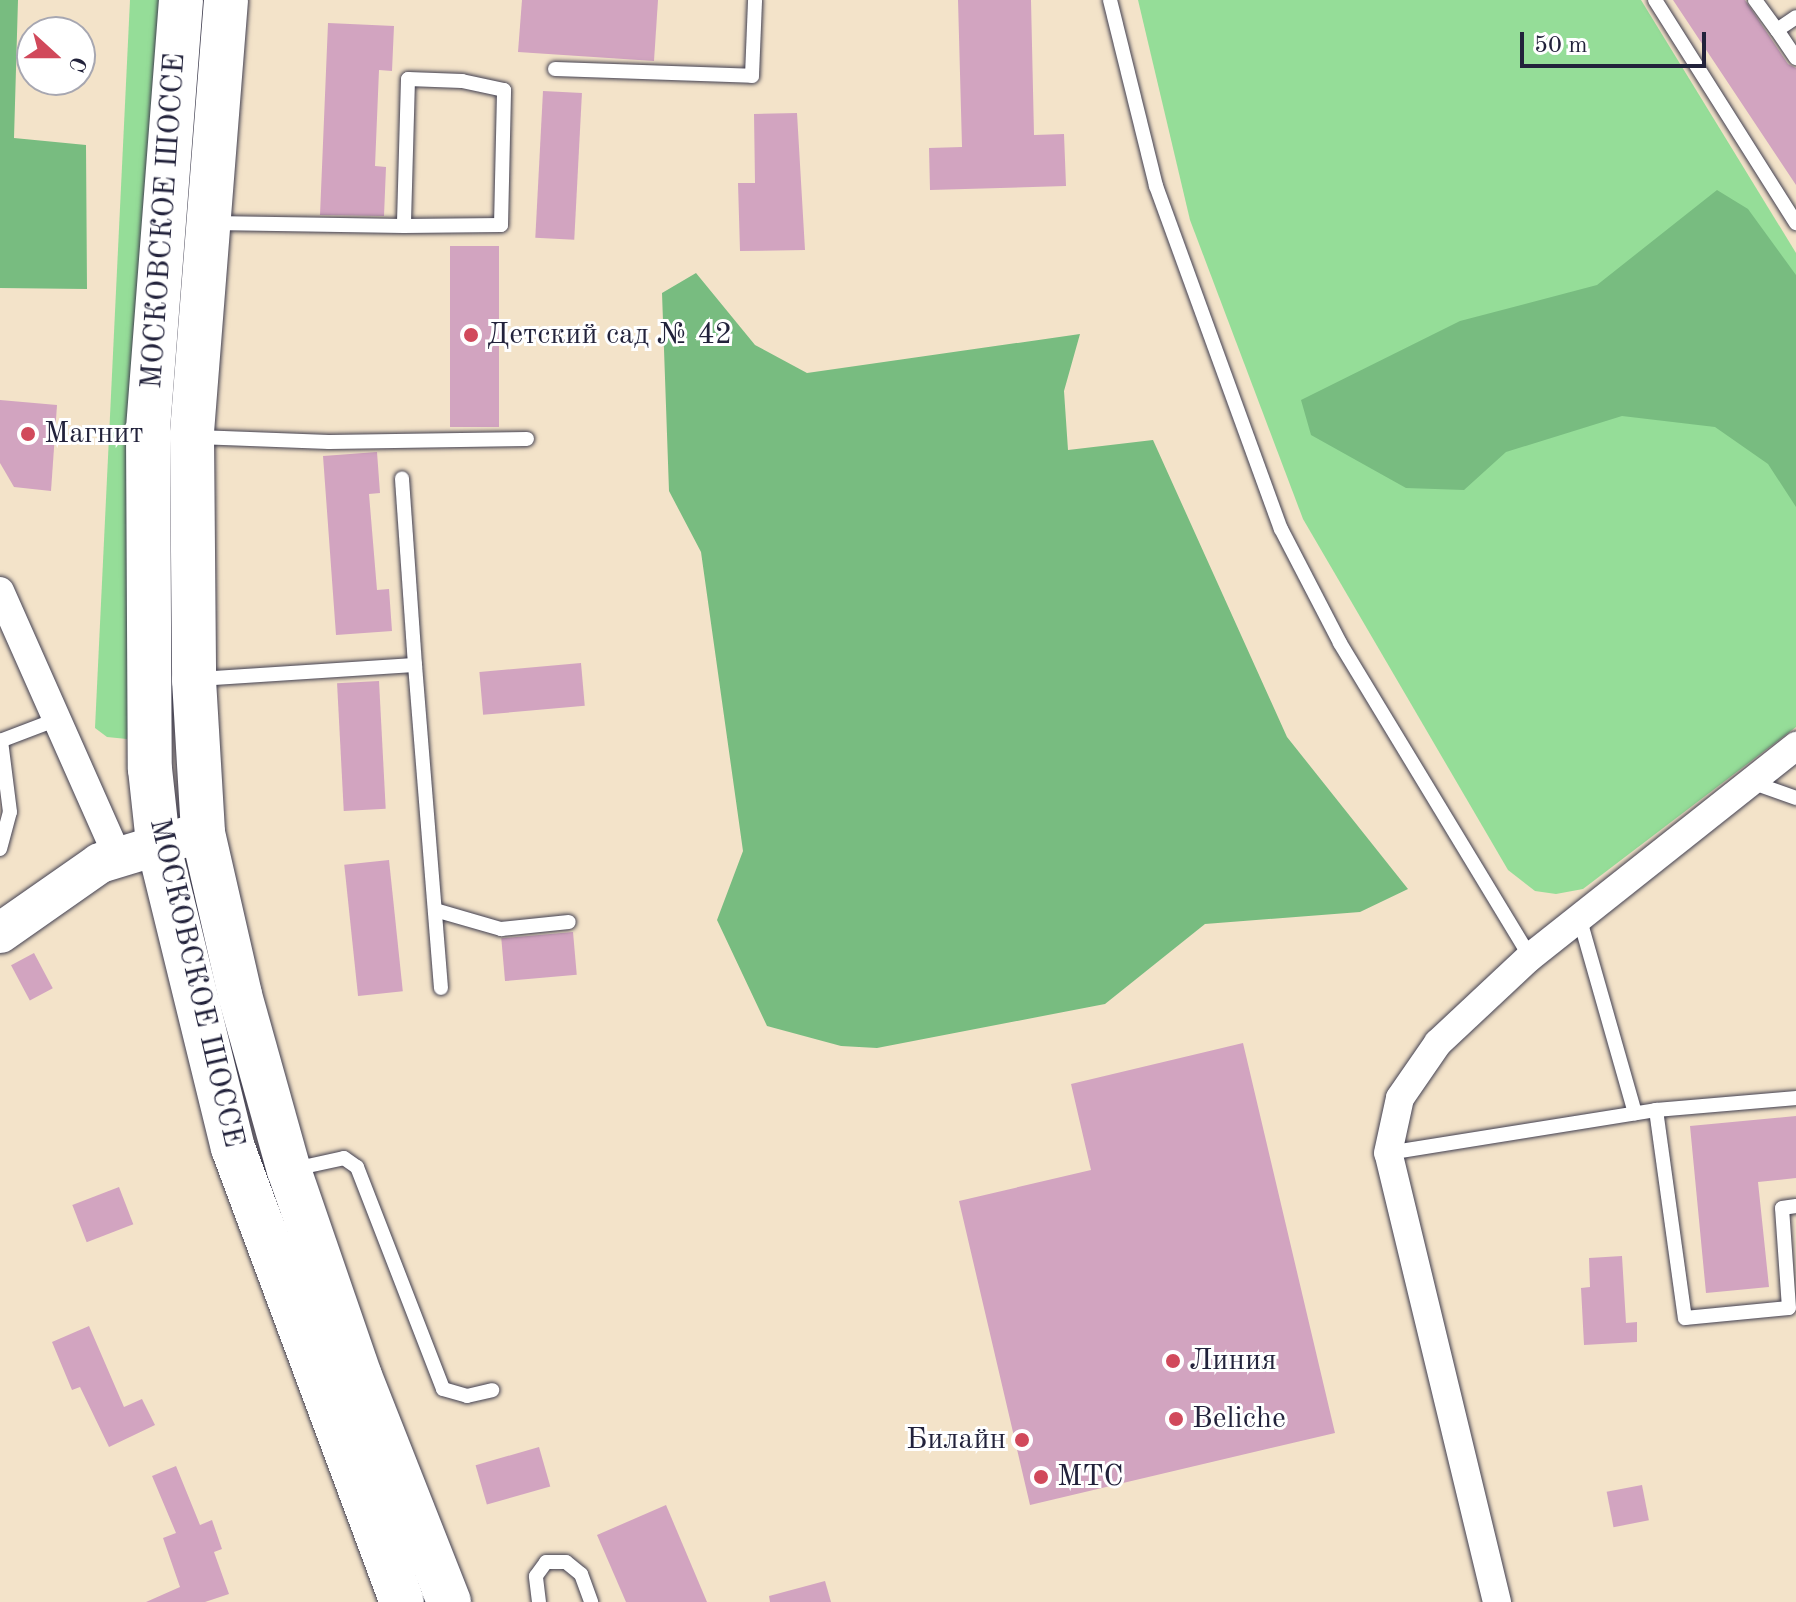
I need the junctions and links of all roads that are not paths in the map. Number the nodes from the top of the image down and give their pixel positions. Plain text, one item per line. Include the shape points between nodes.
1 (181, 0) edge
2 (226, 0) edge
3 (755, 0) edge
4 (1110, 0) edge
5 (1655, 0) edge
6 (1755, 0) edge
7 (1796, 17) edge
8 (1777, 30) junction
9 (1796, 58) edge
10 (555, 69) dead end
11 (207, 222) junction
12 (1796, 223) edge
13 (404, 226) junction
14 (192, 436) junction
15 (527, 439) dead end
16 (402, 478) dead end
17 (0, 591) edge
18 (415, 665) junction
19 (194, 680) junction
20 (55, 720) junction
21 (1, 741) edge
22 (1796, 746) edge
23 (1750, 782) junction
24 (1796, 798) edge
25 (203, 833) junction
26 (0, 849) edge
27 (137, 849) junction
28 (435, 910) junction
29 (1580, 920) junction
30 (569, 922) dead end
31 (0, 933) edge
32 (1530, 957) junction
33 (441, 988) dead end
34 (1796, 1098) edge
35 (1656, 1110) junction
36 (1635, 1113) junction
37 (1388, 1153) junction
38 (289, 1170) junction
39 (1796, 1206) edge
40 (492, 1390) dead end
41 (402, 1602) edge
42 (449, 1602) edge
43 (539, 1602) edge
44 (591, 1602) edge
45 (1497, 1602) edge

1 - 27 main road, МОСКОВСКОЕ ШОССЕ via 148,432 150,769
2 - 11 main road, МОСКОВСКОЕ ШОССЕ
3 - 10 lane via 752,76
4 - 32 lane via 1156,186 1281,529 1340,643
5 - 12 lane
6 - 8 lane
7 - 8 lane
8 - 9 lane
11 - 13 lane
11 - 14 main road, МОСКОВСКОЕ ШОССЕ
13 - 13 lane via 408,79 462,81 504,90 501,225
14 - 15 lane via 329,442
14 - 19 main road, МОСКОВСКОЕ ШОССЕ
16 - 18 lane
17 - 20 street
18 - 19 lane
18 - 28 lane
19 - 25 main road, МОСКОВСКОЕ ШОССЕ
20 - 21 lane
20 - 27 street
21 - 26 lane via 10,812
22 - 23 street
23 - 24 lane
23 - 29 street
25 - 27 main road
25 - 38 main road, МОСКОВСКОЕ ШОССЕ via 240,995
27 - 31 main road via 74,876
27 - 41 main road, МОСКОВСКОЕ ШОССЕ via 233,1148
28 - 30 lane via 501,929
28 - 33 lane
29 - 32 street
29 - 36 lane
32 - 37 street via 1438,1043 1400,1098
34 - 35 lane
35 - 36 lane
35 - 39 lane via 1685,1318 1789,1308 1782,1208
36 - 37 lane
37 - 45 street
38 - 40 lane via 344,1158 357,1167 443,1389 467,1396
38 - 42 main road, МОСКОВСКОЕ ШОССЕ via 360,1376
43 - 44 lane via 536,1576 546,1562 566,1562 581,1574

